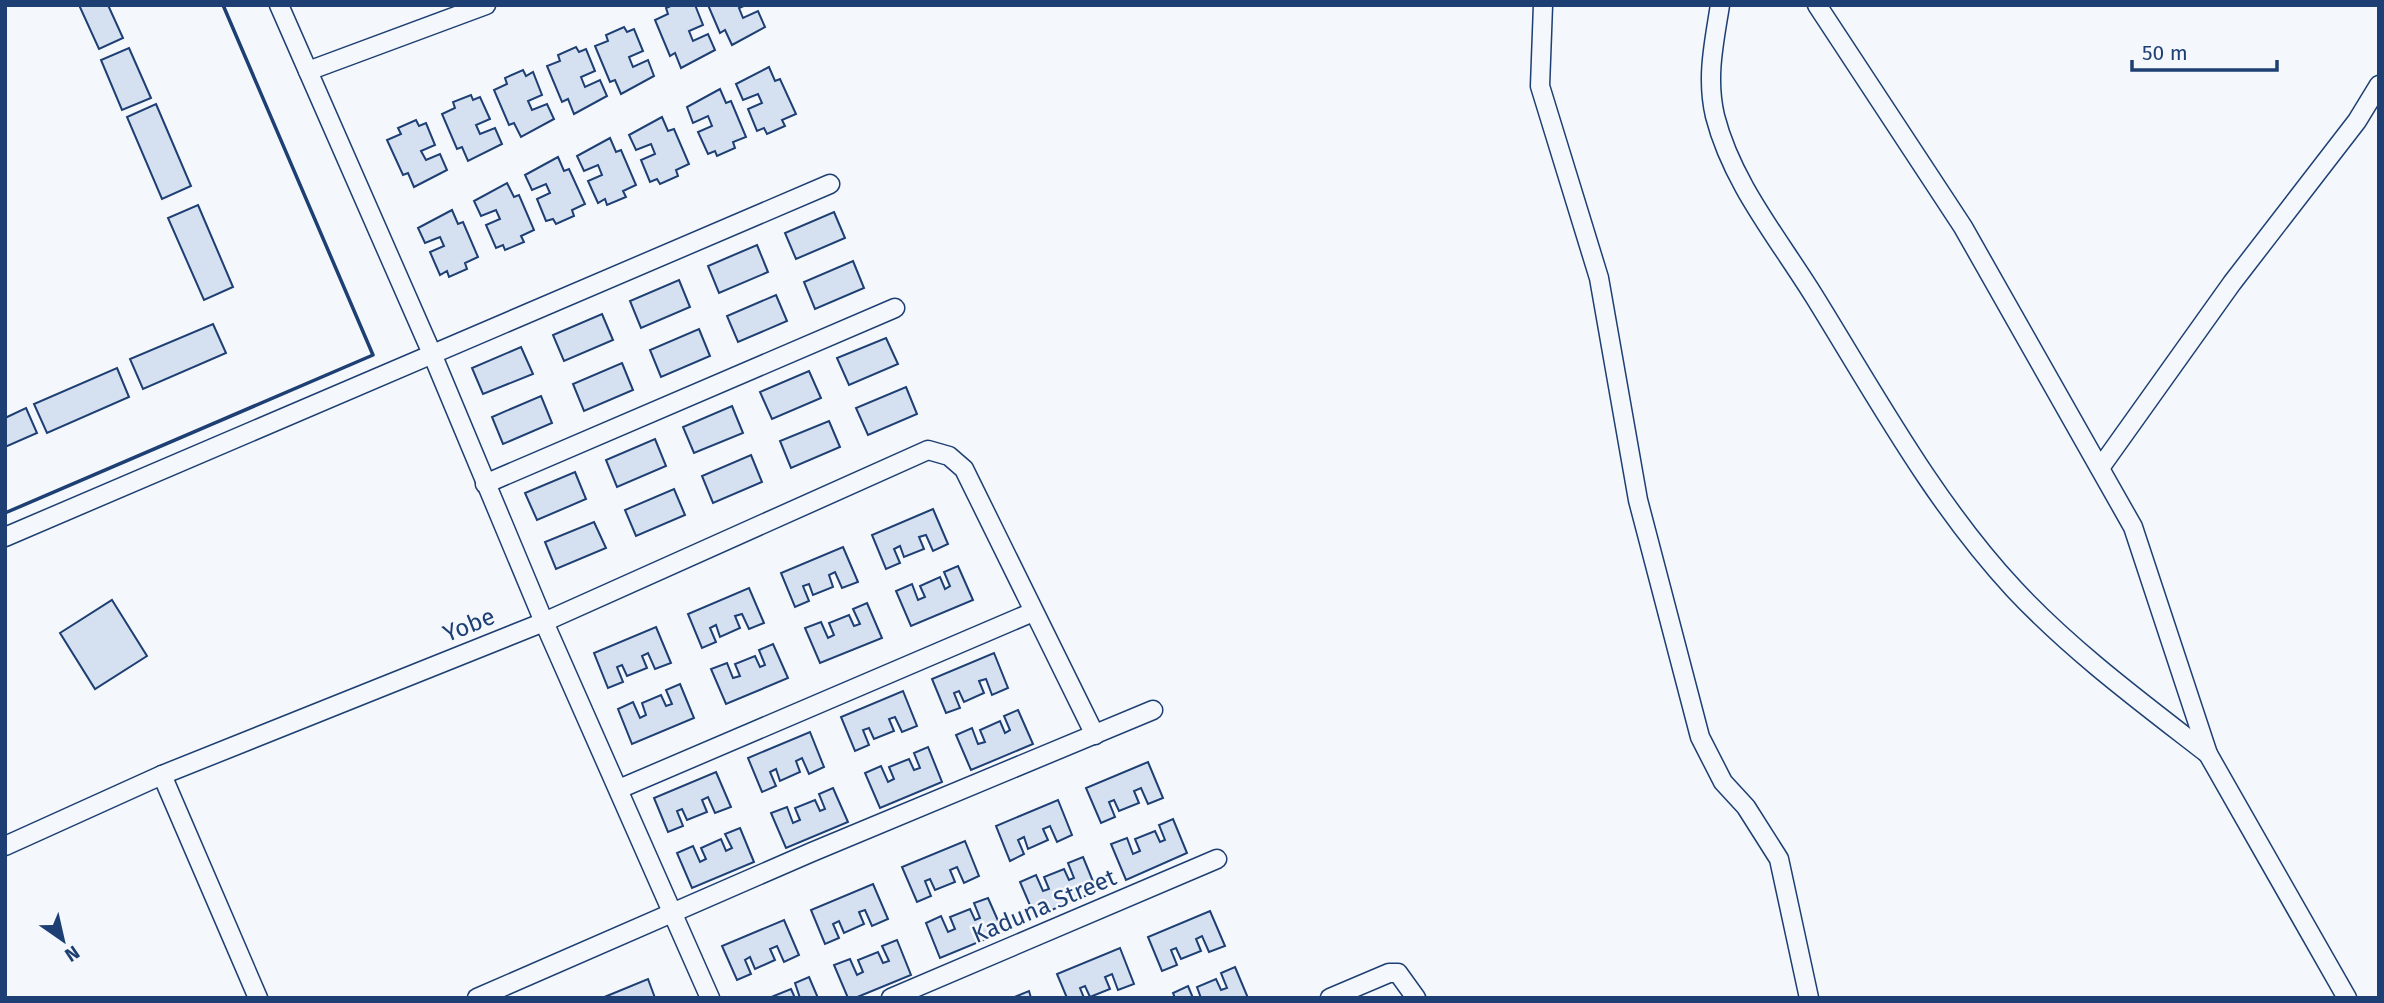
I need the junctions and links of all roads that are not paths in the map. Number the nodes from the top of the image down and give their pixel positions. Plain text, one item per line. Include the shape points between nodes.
1 (279, 5) edge
2 (486, 5) edge
3 (1543, 5) edge
4 (1720, 5) edge
5 (1817, 5) edge
6 (308, 71) junction
7 (2379, 85) edge
8 (830, 184) dead end
9 (895, 309) dead end
10 (433, 356) junction
11 (2100, 468) junction
12 (485, 484) junction
13 (5, 537) edge
14 (1033, 612) junction
15 (544, 622) junction
16 (1153, 710) dead end
17 (1095, 734) junction
18 (2208, 754) junction
19 (162, 775) junction
20 (619, 789) junction
21 (5, 846) edge
22 (1217, 859) dead end
23 (673, 912) junction
24 (258, 998) edge
25 (478, 998) edge
26 (710, 998) edge
27 (891, 998) edge
28 (1330, 998) edge
29 (1416, 998) edge
30 (1809, 998) edge
31 (2347, 998) edge

1 - 6 street
2 - 6 street
3 - 30 street via 1540,86 1599,278 1637,500 1700,737 1723,782 1746,807 1779,859
4 - 18 street via 1710,66 1715,115 1735,174 1895,428 1947,506 2014,589 2103,673
5 - 11 street via 1963,227
6 - 10 street
7 - 11 street
8 - 10 street
9 - 12 street
10 - 12 street
10 - 13 street
11 - 18 street via 2133,527
12 - 15 street
14 - 15 street, Yobe via 964,469 949,456 928,450
14 - 17 street
14 - 20 street
15 - 19 street, Yobe
15 - 20 street
16 - 17 street
17 - 23 street
18 - 31 street
19 - 21 street, Yobe
19 - 24 street
20 - 23 street
22 - 27 street, Kaduna Street
23 - 25 street
23 - 26 street
28 - 29 street via 1389,973 1398,973

